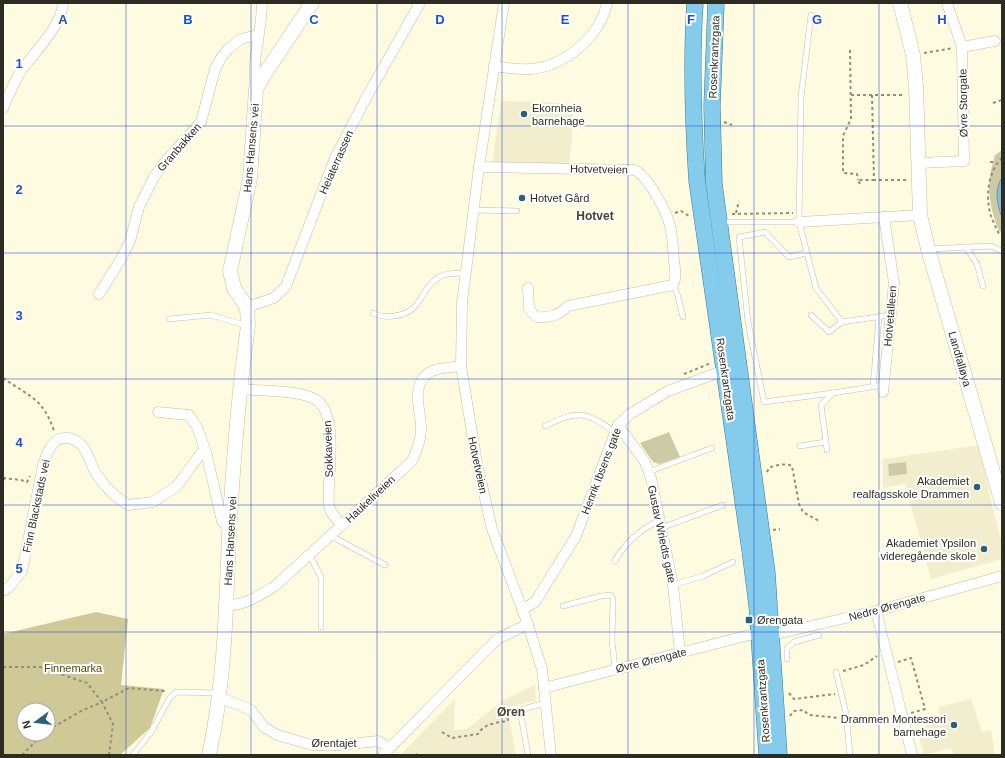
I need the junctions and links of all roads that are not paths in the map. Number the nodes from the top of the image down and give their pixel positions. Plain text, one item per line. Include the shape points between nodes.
1 (63, 3) edge
2 (262, 3) edge
3 (312, 3) edge
4 (420, 3) edge
5 (504, 3) edge
6 (607, 3) edge
7 (695, 3) edge
8 (716, 3) edge
9 (900, 3) edge
10 (947, 3) edge
11 (811, 15) dead end
12 (258, 35) junction
13 (995, 41) dead end
14 (962, 47) junction
15 (494, 66) junction
16 (256, 90) junction
17 (3, 108) edge
18 (918, 163) junction
19 (478, 167) junction
20 (473, 210) junction
21 (517, 211) dead end
22 (920, 215) junction
23 (884, 217) junction
24 (800, 218) junction
25 (699, 221) junction
26 (719, 222) junction
27 (966, 247) junction
28 (928, 249) junction
29 (1002, 251) edge
30 (806, 252) junction
31 (466, 273) junction
32 (673, 285) junction
33 (984, 286) dead end
34 (528, 288) dead end
35 (99, 294) dead end
36 (247, 307) junction
37 (373, 313) dead end
38 (811, 315) dead end
39 (890, 315) junction
40 (683, 317) dead end
41 (878, 317) junction
42 (169, 319) dead end
43 (842, 322) junction
44 (248, 326) junction
45 (461, 366) junction
46 (732, 369) junction
47 (873, 387) junction
48 (883, 388) joint
49 (241, 389) junction
50 (833, 393) junction
51 (158, 412) dead end
52 (545, 426) dead end
53 (617, 429) junction
54 (826, 442) junction
55 (800, 446) dead end
56 (712, 448) dead end
57 (827, 450) dead end
58 (206, 452) junction
59 (648, 472) junction
60 (1002, 503) edge
61 (723, 505) dead end
62 (660, 524) junction
63 (230, 529) junction
64 (336, 531) junction
65 (310, 556) junction
66 (615, 562) dead end
67 (733, 562) dead end
68 (385, 566) dead end
69 (1002, 576) edge
70 (673, 585) junction
71 (3, 591) edge
72 (226, 606) junction
73 (563, 606) dead end
74 (522, 610) junction
75 (876, 611) junction
76 (528, 624) junction
77 (321, 627) dead end
78 (766, 635) junction
79 (800, 635) junction
80 (818, 635) dead end
81 (680, 652) junction
82 (787, 659) dead end
83 (615, 669) junction
84 (836, 672) road end
85 (544, 688) junction
86 (219, 695) junction
87 (545, 703) junction
88 (387, 752) edge
89 (132, 755) edge
90 (209, 755) edge
91 (528, 755) edge
92 (551, 755) edge
93 (767, 755) edge
94 (779, 755) edge
95 (850, 755) edge
96 (912, 755) edge

1 - 17 street via 63,9 53,29 20,74
2 - 12 street
3 - 16 main road, Hans Hansens vei
4 - 36 street, Heiaterrassen via 335,158 286,286 274,298
5 - 15 street, Hotvetveien
6 - 15 street via 605,13 593,35 565,58 532,68
7 - 25 main road, Rosenkrantzgata via 693,127
8 - 26 main road, Rosenkrantzgata via 712,131 714,184
9 - 18 main road via 913,55
10 - 14 street, Øvre Storgate
11 - 24 lane via 801,97
12 - 16 street via 254,78
12 - 35 street, Granbakken via 241,39 221,58 215,69 201,122 154,176 139,207 130,241
13 - 14 street
14 - 18 street, Øvre Storgate via 964,161
15 - 19 street, Hotvetveien
16 - 36 main road, Hans Hansens vei via 250,179 230,271 234,288
18 - 22 main road
19 - 20 street, Hotvetveien
19 - 32 street, Hotvetveien via 638,171 646,179 666,214 676,278
20 - 21 lane
20 - 31 street, Hotvetveien
22 - 23 street
22 - 28 main road, Landfalløya
23 - 24 street
23 - 39 street, Hotvetalleen via 894,283
24 - 26 lane
24 - 30 lane
25 - 26 lane
25 - 46 main road, Rosenkrantzgata
26 - 46 main road, Rosenkrantzgata
27 - 28 lane
27 - 29 lane via 991,246
27 - 33 lane via 977,264
28 - 60 main road, Landfalløya
30 - 43 lane via 816,288
30 - 50 lane via 789,256 765,232 739,236 748,322 764,402
31 - 37 lane via 453,273 438,278 416,308 410,312 385,317
31 - 45 street, Hotvetveien via 462,303
32 - 34 street via 568,306 560,314 548,318 536,317 529,309
32 - 40 lane
36 - 44 main road, Hans Hansens vei
38 - 43 lane via 829,332
39 - 41 lane
39 - 48 street, Hotvetalleen
41 - 43 lane
41 - 47 lane
42 - 44 lane via 211,315
44 - 49 main road, Hans Hansens vei
45 - 64 street, Haukeliveien via 438,369 425,376 418,389 421,430 418,449 412,461
45 - 74 street, Hotvetveien via 476,463 492,529
46 - 53 street, Henrik Ibsens gate via 668,391 630,414
46 - 78 main road, Rosenkrantzgata via 750,550
47 - 48 lane
47 - 50 lane
49 - 63 main road, Hans Hansens vei via 234,449
49 - 64 street, Sokkaveien via 300,394 315,399 324,408 329,423 329,507
50 - 54 lane via 821,406
51 - 58 street via 189,415 197,426
52 - 53 lane via 578,414
53 - 59 street, Gustav Wriedts gate via 645,462
53 - 74 street, Henrik Ibsens gate via 576,536 536,602
54 - 55 lane
54 - 57 lane
56 - 59 lane
58 - 63 street via 222,521
58 - 71 street, Finn Blackstads vei via 202,452 177,486 153,502 128,505 105,486 96,474 85,449 74,438 63,437 58,440 49,449 43,464 22,571
59 - 62 street, Gustav Wriedts gate
61 - 62 lane
62 - 66 lane via 640,530
62 - 70 street, Gustav Wriedts gate
63 - 72 main road, Hans Hansens vei
64 - 65 street, Haukeliveien
64 - 68 lane
65 - 72 street, Haukeliveien via 275,586 256,598 234,606
65 - 77 lane via 321,577
67 - 70 lane via 703,576
69 - 75 street, Nedre Ørengate
70 - 81 street, Gustav Wriedts gate
72 - 86 main road, Hans Hansens vei
73 - 83 lane via 601,596 612,596
74 - 76 street, Hotvetveien
75 - 79 street, Nedre Ørengate
75 - 96 street
76 - 85 street, Hotvetveien via 542,669
76 - 88 street via 499,638
78 - 79 street, Nedre Ørengate
78 - 81 street, Øvre Ørengate via 749,635
78 - 93 main road, Rosenkrantzgata
78 - 94 main road, Rosenkrantzgata
79 - 80 lane
79 - 82 lane via 789,646
81 - 83 street, Øvre Ørengate
83 - 85 street, Øvre Ørengate
84 - 95 lane via 847,718
85 - 87 street, Hotvetveien
86 - 88 street, Ørentajet via 251,710 264,727 277,734 312,745 378,741
86 - 89 lane via 176,692 169,699 151,732
86 - 90 main road, Hans Hansens vei
87 - 91 lane via 520,710
87 - 92 street, Hotvetveien

